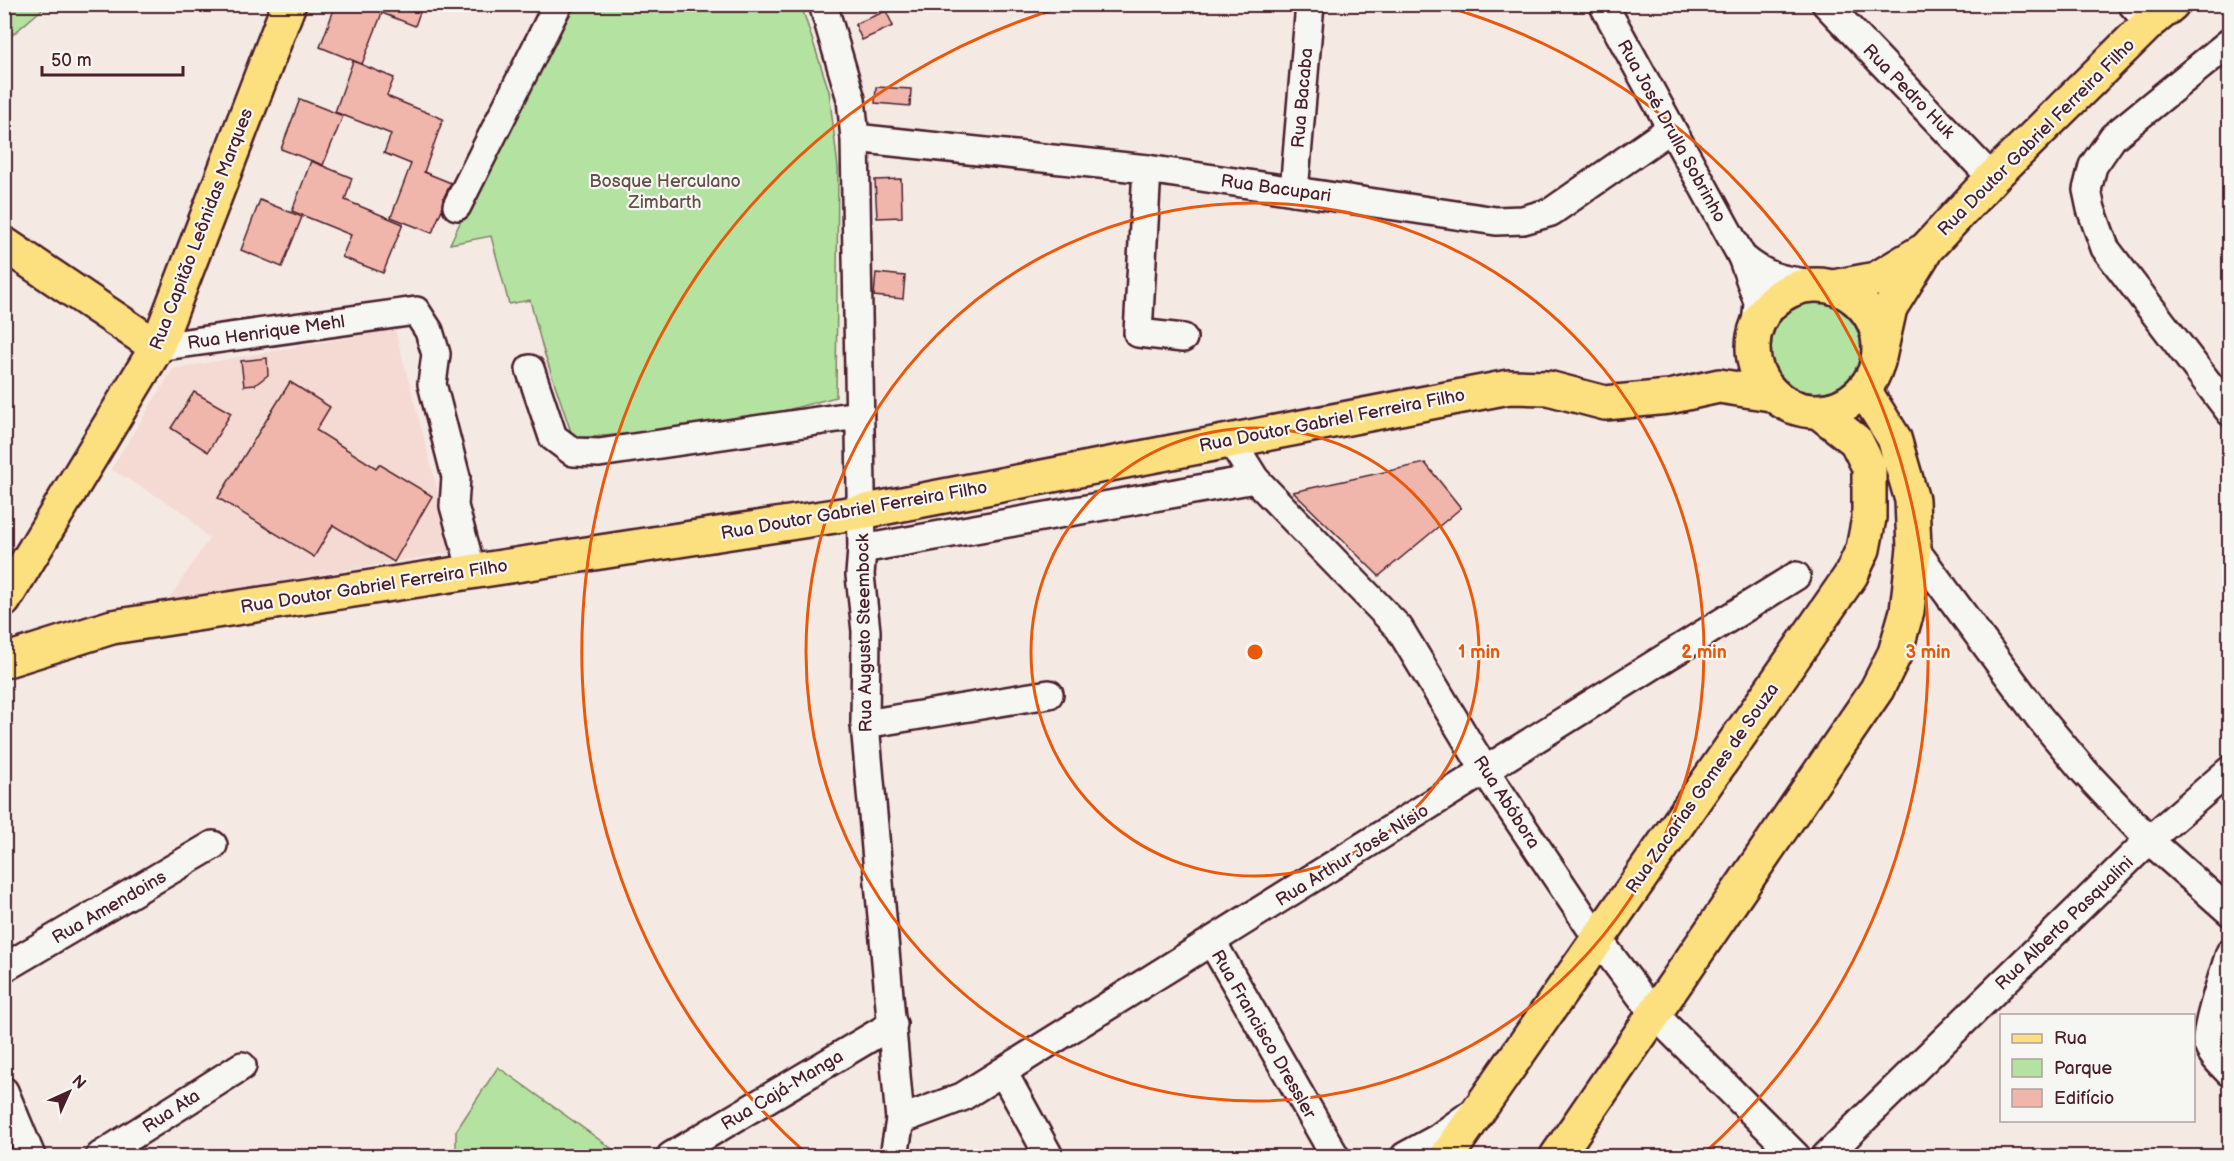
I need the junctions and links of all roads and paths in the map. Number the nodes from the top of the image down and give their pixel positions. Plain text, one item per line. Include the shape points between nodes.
1 (289, 4) edge
2 (558, 4) edge
3 (823, 4) edge
4 (1310, 4) edge
5 (1603, 4) edge
6 (1826, 4) edge
7 (2151, 11) edge
8 (2229, 42) edge
9 (1670, 129) junction
10 (855, 138) junction
11 (1147, 169) junction
12 (1992, 178) junction
13 (1294, 191) junction
14 (458, 206) dead end
15 (4, 244) edge
16 (1927, 248) junction
17 (1742, 256) junction
18 (1824, 286) junction
19 (1755, 329) junction
20 (1183, 338) dead end
21 (157, 347) junction
22 (530, 369) dead end
23 (1871, 376) junction
24 (1771, 394) junction
25 (1669, 397) junction
26 (1818, 412) junction
27 (2229, 412) edge
28 (858, 415) junction
29 (1230, 440) junction
30 (1256, 479) junction
31 (861, 512) junction
32 (1914, 548) junction
33 (862, 549) junction
34 (472, 571) junction
35 (1796, 576) dead end
36 (4, 600) edge
37 (4, 641) edge
38 (39, 649) junction
39 (4, 661) edge
40 (4, 672) edge
41 (1049, 694) dead end
42 (865, 724) junction
43 (2229, 770) edge
44 (1486, 772) junction
45 (2149, 840) junction
46 (213, 845) dead end
47 (2229, 912) edge
48 (1598, 939) junction
49 (1212, 942) junction
50 (2229, 953) edge
51 (4, 968) edge
52 (1654, 1014) junction
53 (892, 1023) junction
54 (242, 1066) dead end
55 (1003, 1072) junction
56 (2229, 1073) edge
57 (4, 1091) edge
58 (1484, 1104) junction
59 (900, 1120) junction
60 (30, 1156) edge
61 (100, 1156) edge
62 (671, 1156) edge
63 (894, 1156) edge
64 (1050, 1156) edge
65 (1335, 1156) edge
66 (1405, 1156) edge
67 (1448, 1156) edge
68 (1557, 1156) edge
69 (1796, 1156) edge
70 (1826, 1156) edge

1 - 21 main road, Rua Capitão Leônidas Marques
2 - 14 street
3 - 10 street, Rua Augusto Steembock via 851,99
4 - 13 street, Rua Bacaba
5 - 9 street, Rua José Drulla Sobrinho
6 - 12 street, Rua Pedro Huk
7 - 12 main road, Rua Doutor Gabriel Ferreira Filho
8 - 27 street via 2113,137 2093,166 2087,190 2105,248
9 - 13 street, Rua Bacupari via 1551,212 1523,220 1496,221
9 - 17 street, Rua José Drulla Sobrinho
10 - 11 street, Rua Bacupari
10 - 28 street, Rua Augusto Steembock
11 - 13 street, Rua Bacupari
11 - 20 street via 1138,333
12 - 16 main road, Rua Doutor Gabriel Ferreira Filho
15 - 21 main road
16 - 18 main road, Rua Doutor Gabriel Ferreira Filho via 1876,279
16 - 23 main road, Rua Doutor Gabriel Ferreira Filho via 1890,308
17 - 18 street, Rua José Drulla Sobrinho via 1758,270 1781,280
17 - 19 street, Rua José Drulla Sobrinho via 1758,302
18 - 19 main road via 1790,290 1769,304
18 - 23 main road via 1851,295 1875,324 1879,343
19 - 24 main road via 1754,365
19 - 25 main road, Rua Doutor Gabriel Ferreira Filho via 1731,364
21 - 34 street, Rua Henrique Mehl via 416,311 429,331 436,354 432,384 456,477 454,506
21 - 36 main road, Rua Capitão Leônidas Marques
22 - 28 street via 553,437 573,452 599,453
23 - 26 main road via 1851,401
23 - 32 main road via 1912,500
24 - 25 main road, Rua Doutor Gabriel Ferreira Filho via 1719,386
24 - 26 main road via 1793,408
25 - 29 main road, Rua Doutor Gabriel Ferreira Filho via 1605,403 1548,388 1509,387
26 - 48 main road, Rua Zacarias Gomes de Souza via 1856,441 1869,467 1869,518 1863,549 1851,575
28 - 31 street, Rua Augusto Steembock
29 - 30 street, Rua Abóbora
29 - 31 main road, Rua Doutor Gabriel Ferreira Filho
30 - 33 street
30 - 44 street, Rua Abóbora via 1399,628
31 - 33 street, Rua Augusto Steembock
31 - 34 main road, Rua Doutor Gabriel Ferreira Filho
32 - 45 street via 2039,717
32 - 52 main road via 1907,611 1895,653 1877,689
33 - 42 street, Rua Augusto Steembock
34 - 38 main road, Rua Doutor Gabriel Ferreira Filho via 112,627
35 - 44 street, Rua Arthur José Nísio
37 - 38 main road
38 - 39 main road, Rua Doutor Gabriel Ferreira Filho
38 - 40 main road, Rua Doutor Gabriel Ferreira Filho
41 - 42 street
42 - 53 street, Rua Augusto Steembock
43 - 45 street, Rua Alberto Pasqualini
44 - 48 street, Rua Abóbora
44 - 49 street, Rua Arthur José Nísio
45 - 47 street
45 - 70 street, Rua Alberto Pasqualini
46 - 51 street, Rua Amendoins
48 - 52 street, Rua Abóbora
48 - 58 main road, Rua Zacarias Gomes de Souza
49 - 55 street, Rua Arthur José Nísio
49 - 65 street, Rua Francisco Dressler
50 - 56 street via 2207,1041
52 - 68 main road
52 - 69 street, Rua Abóbora
53 - 59 street, Rua Augusto Steembock
53 - 62 street, Rua Cajá-Manga
54 - 61 street, Rua Ata
55 - 59 street, Rua Arthur José Nísio via 962,1097
55 - 64 street
57 - 60 street
58 - 66 street via 1438,1138
58 - 67 main road, Rua Zacarias Gomes de Souza
59 - 63 street, Rua Augusto Steembock

